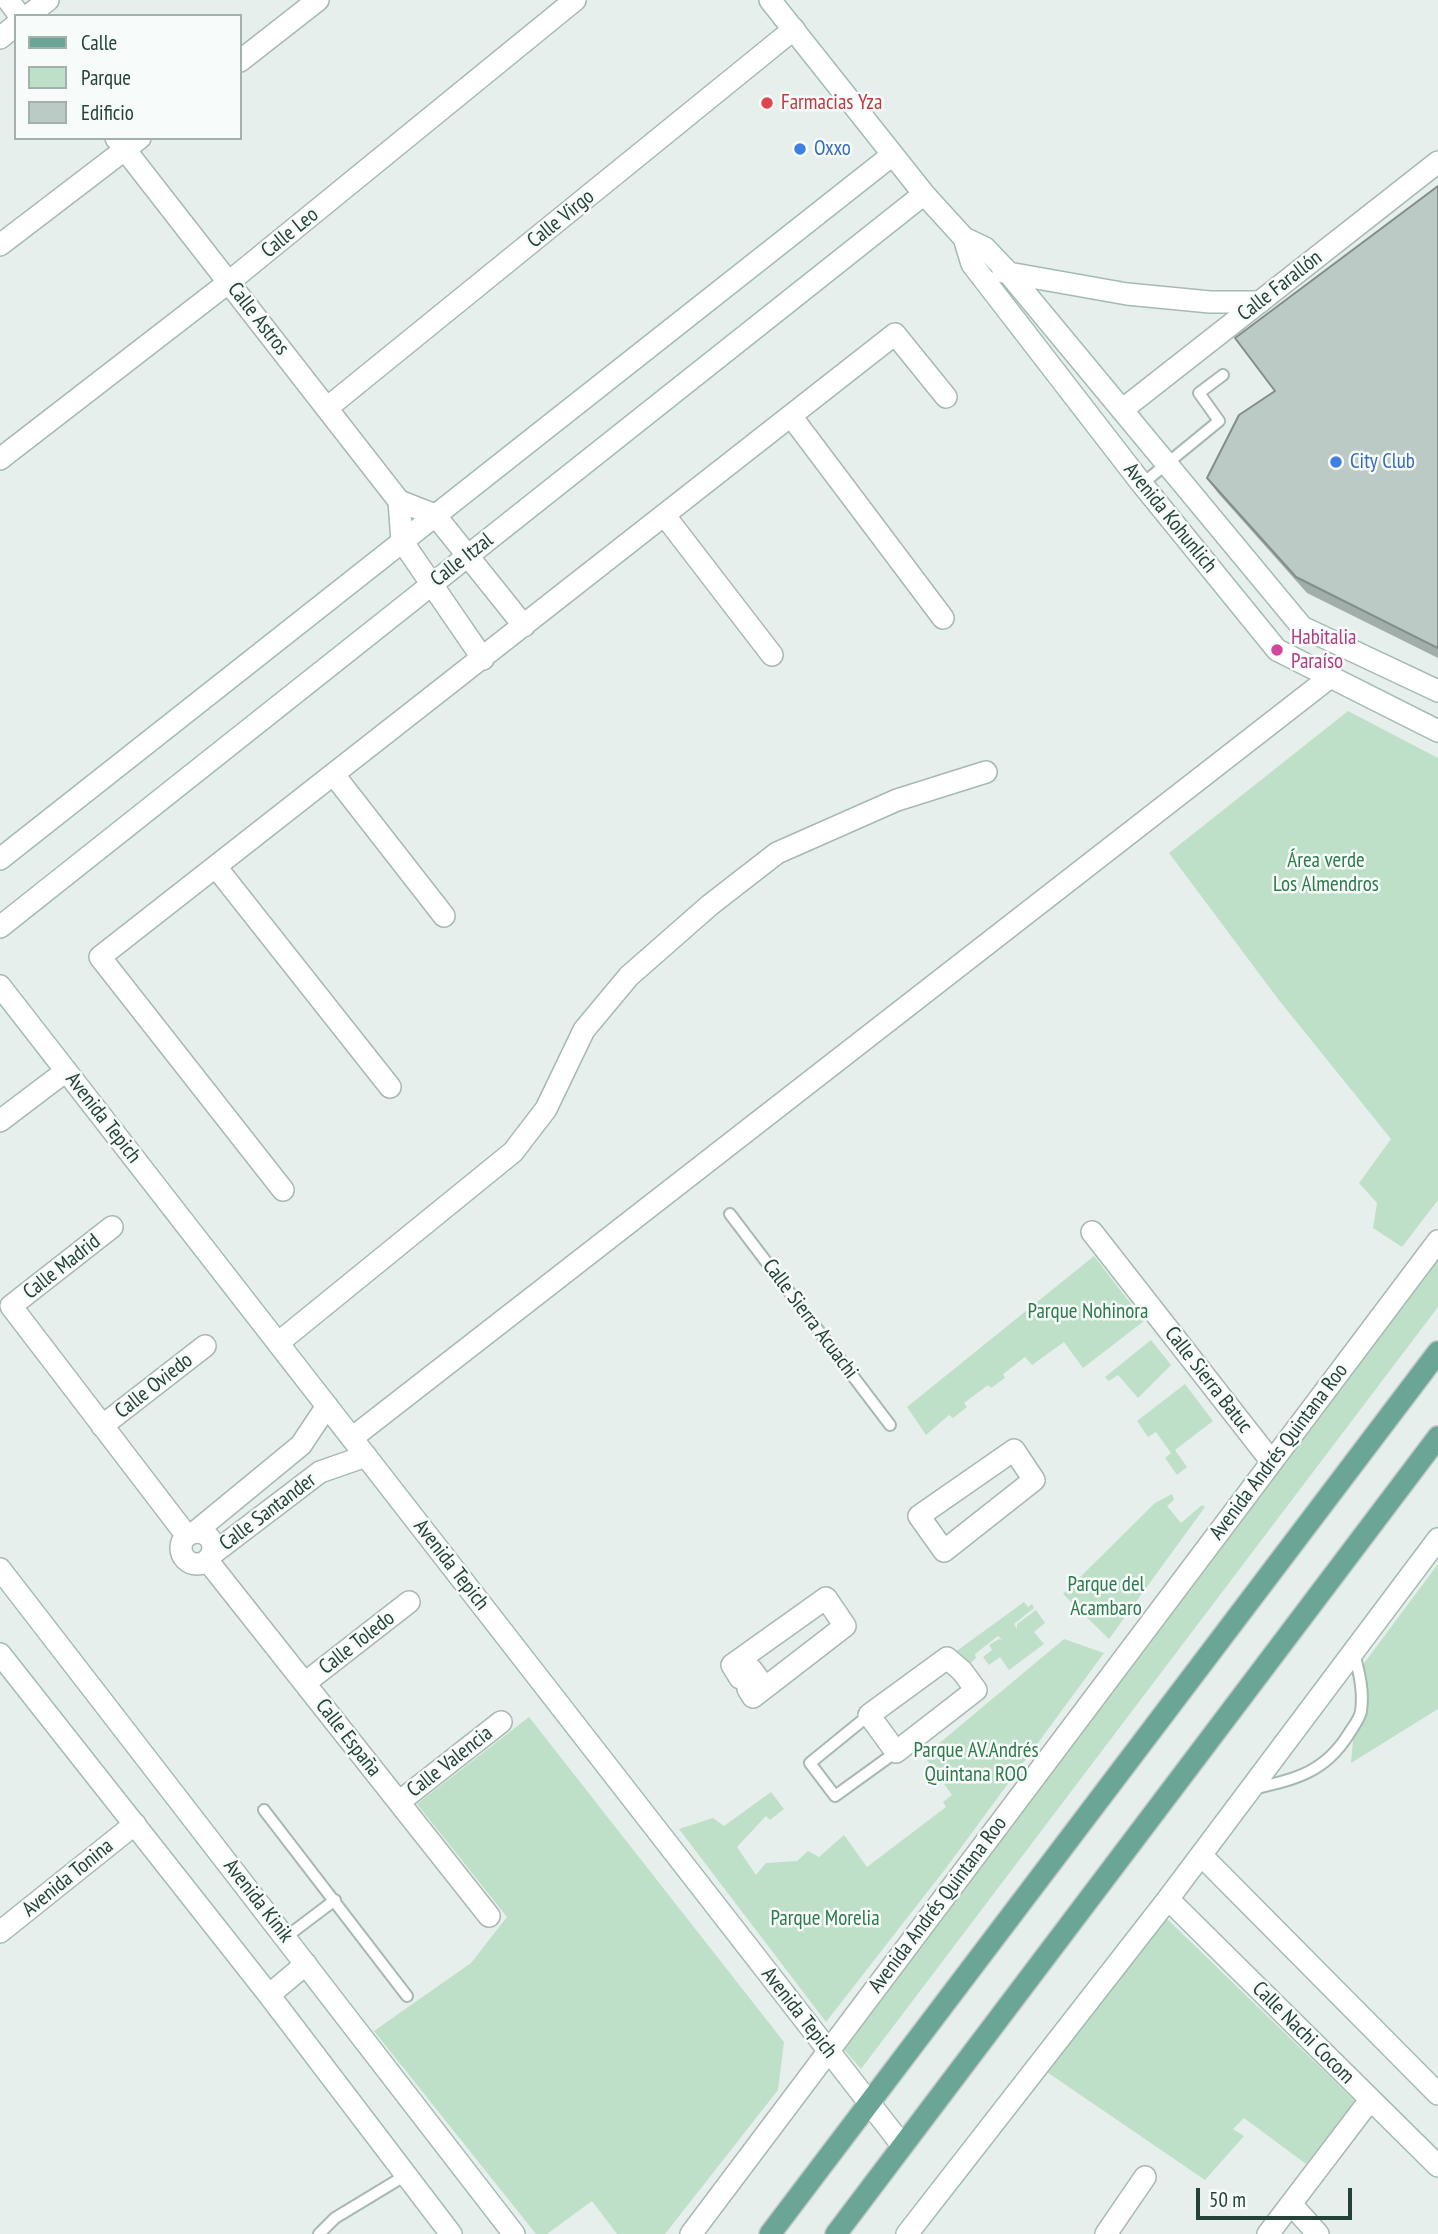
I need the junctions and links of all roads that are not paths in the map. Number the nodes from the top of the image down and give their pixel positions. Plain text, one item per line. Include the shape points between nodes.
1 (48, 0) edge
2 (318, 0) edge
3 (575, 0) edge
4 (770, 0) edge
5 (30, 14) edge
6 (14, 27) edge
7 (794, 29) junction
8 (0, 38) edge
9 (242, 59) edge
10 (127, 142) edge
11 (891, 156) junction
12 (1438, 162) edge
13 (924, 194) junction
14 (964, 238) junction
15 (0, 245) edge
16 (1006, 270) junction
17 (229, 282) junction
18 (988, 284) junction
19 (1260, 302) junction
20 (1223, 375) dead end
21 (946, 397) dead end
22 (327, 408) junction
23 (1122, 410) junction
24 (791, 416) junction
25 (0, 459) edge
26 (1166, 464) junction
27 (1142, 484) junction
28 (399, 501) junction
29 (435, 515) junction
30 (664, 516) junction
31 (402, 541) junction
32 (467, 556) junction
33 (432, 584) junction
34 (943, 618) dead end
35 (524, 626) junction
36 (772, 655) dead end
37 (482, 659) junction
38 (1329, 678) junction
39 (1438, 691) edge
40 (1438, 731) edge
41 (986, 772) dead end
42 (334, 775) junction
43 (0, 859) edge
44 (216, 867) junction
45 (444, 916) dead end
46 (0, 926) edge
47 (0, 986) edge
48 (66, 1071) junction
49 (390, 1087) dead end
50 (0, 1121) edge
51 (283, 1190) dead end
52 (730, 1214) dead end
53 (112, 1227) dead end
54 (1092, 1232) dead end
55 (1438, 1241) edge
56 (11, 1306) joint
57 (278, 1343) junction
58 (205, 1346) dead end
59 (1438, 1352) edge
60 (327, 1406) junction
61 (890, 1425) dead end
62 (102, 1426) junction
63 (352, 1438) junction
64 (1435, 1443) edge
65 (366, 1456) junction
66 (1272, 1462) junction
67 (212, 1515) junction
68 (919, 1516) joint
69 (190, 1534) junction
70 (1438, 1539) edge
71 (232, 1542) junction
72 (209, 1558) junction
73 (0, 1569) edge
74 (409, 1602) dead end
75 (1354, 1651) junction
76 (0, 1654) edge
77 (740, 1678) joint
78 (305, 1683) junction
79 (869, 1714) junction
80 (501, 1722) dead end
81 (896, 1752) junction
82 (1250, 1789) junction
83 (399, 1802) junction
84 (264, 1810) dead end
85 (135, 1824) junction
86 (1201, 1855) junction
87 (1168, 1899) junction
88 (335, 1900) junction
89 (489, 1916) dead end
90 (0, 1932) edge
91 (286, 1937) junction
92 (306, 1964) junction
93 (269, 1995) junction
94 (407, 1996) dead end
95 (828, 2051) junction
96 (1438, 2094) edge
97 (1370, 2099) junction
98 (871, 2105) junction
99 (902, 2145) junction
100 (1438, 2166) edge
101 (406, 2175) junction
102 (1145, 2177) dead end
103 (1291, 2204) junction
104 (319, 2234) edge
105 (451, 2234) edge
106 (514, 2234) edge
107 (691, 2234) edge
108 (771, 2234) edge
109 (836, 2234) edge
110 (908, 2234) edge
111 (1106, 2234) edge
112 (1268, 2234) edge
113 (1318, 2234) edge

1 - 5 street
2 - 9 street
3 - 17 street, Calle Leo
4 - 7 street, Avenida Kohunlich
6 - 8 street
7 - 11 street, Avenida Kohunlich
7 - 22 street, Calle Virgo
10 - 15 street
10 - 17 street, Calle Astros
11 - 13 street, Avenida Kohunlich
11 - 29 street
12 - 19 street, Calle Farallón
13 - 14 street, Avenida Kohunlich
13 - 32 street, Calle Itzal
14 - 16 street, Avenida Kohunlich via 985,248
14 - 18 street, Avenida Kohunlich via 972,264
16 - 18 street
16 - 19 street via 1127,294
16 - 23 street, Avenida Kohunlich
17 - 22 street, Calle Astros
17 - 25 street, Calle Leo
18 - 27 street, Avenida Kohunlich
19 - 23 street, Calle Farallón
20 - 26 lane via 1199,393 1219,421
21 - 24 street via 895,334
22 - 28 street, Calle Astros
23 - 26 street, Avenida Kohunlich
24 - 30 street
24 - 34 street
26 - 27 lane
26 - 39 street, Avenida Kohunlich via 1302,627
27 - 38 street, Avenida Kohunlich via 1277,650
28 - 29 street
28 - 31 street
29 - 31 street
29 - 32 street
30 - 35 street
30 - 36 street
31 - 33 street
31 - 43 street
32 - 33 street, Calle Itzal
32 - 35 street
33 - 37 street
33 - 46 street, Calle Itzal
35 - 37 street
37 - 42 street
38 - 40 street, Avenida Kohunlich
38 - 63 street
41 - 57 street via 897,800 777,853 710,905 629,976 584,1030 546,1109 513,1152
42 - 44 street
42 - 45 street
44 - 49 street
44 - 51 street via 100,957
47 - 48 street, Avenida Tepich
48 - 50 street
48 - 57 street, Avenida Tepich
52 - 61 lane, Calle Sierra Acuachi
53 - 56 street, Calle Madrid
54 - 66 street, Calle Sierra Batuc
55 - 66 street, Avenida Andrés Quintana Roo
56 - 62 street, Calle España
57 - 60 street, Avenida Tepich
58 - 62 street, Calle Oviedo
59 - 98 main road
60 - 63 street, Avenida Tepich
60 - 67 street, Calle Santander via 301,1445
62 - 69 street, Calle España
63 - 65 street, Avenida Tepich
64 - 99 main road
65 - 71 street, Calle Santander via 320,1472
65 - 95 street, Avenida Tepich
66 - 95 street, Avenida Andrés Quintana Roo
67 - 69 street, Calle Santander
67 - 71 street
68 - 68 street via 1014,1450 1034,1480 944,1551
69 - 72 street, Calle España via 181,1545 187,1560 197,1564
70 - 75 street
71 - 72 street, Calle Santander
72 - 78 street, Calle España
73 - 91 street, Avenida Kinik
74 - 78 street, Calle Toledo
75 - 82 street
75 - 82 lane via 1362,1684 1361,1714 1336,1753 1302,1776
76 - 85 street
77 - 77 street via 732,1665 826,1598 845,1626 753,1697 748,1689 760,1681 751,1670
78 - 83 street, Calle España
79 - 81 lane
79 - 81 lane via 810,1763 835,1796
79 - 81 street via 947,1658 976,1690
80 - 83 street, Calle Valencia
82 - 86 street
83 - 89 street, Calle España
84 - 88 lane
85 - 90 street, Avenida Tonina
85 - 93 street
86 - 87 street
86 - 96 street
87 - 97 street, Calle Nachi Cocom
87 - 110 street
88 - 91 lane
88 - 94 lane
91 - 92 street, Avenida Kinik
92 - 93 street
92 - 106 street, Avenida Kinik
93 - 101 street
95 - 98 street, Avenida Tepich
95 - 107 street, Avenida Andrés Quintana Roo
97 - 100 street, Calle Nachi Cocom
97 - 103 street
98 - 99 street, Avenida Tepich
98 - 108 main road
99 - 109 main road
101 - 104 lane via 335,2218
101 - 105 street
102 - 111 street
103 - 112 street
103 - 113 street

